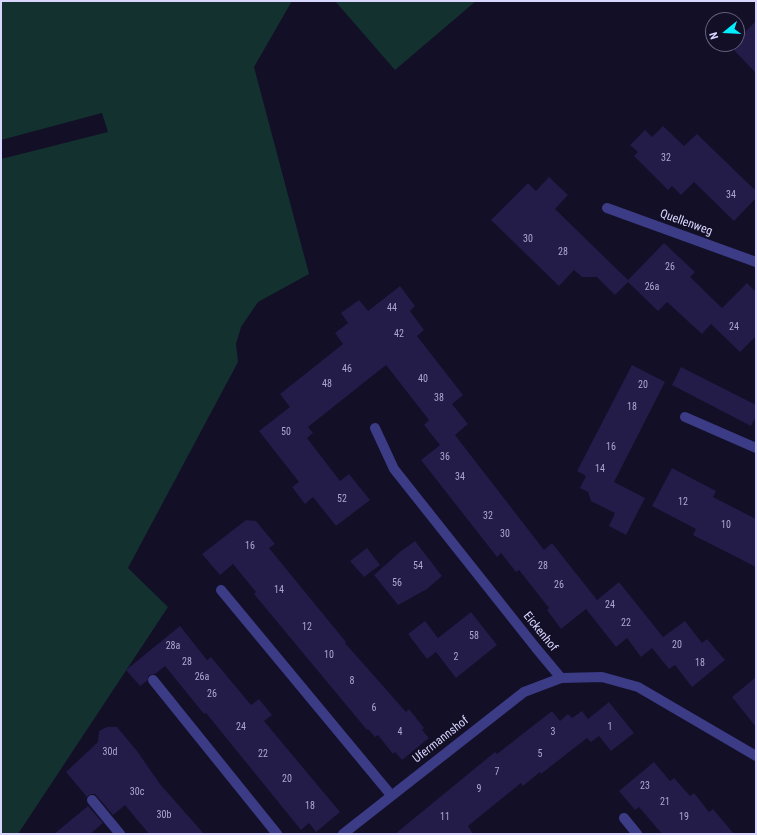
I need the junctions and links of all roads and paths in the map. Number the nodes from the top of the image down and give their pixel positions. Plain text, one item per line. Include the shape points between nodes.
1 (607, 208) dead end
2 (756, 262) edge
3 (685, 417) dead end
4 (375, 428) dead end
5 (756, 448) edge
6 (221, 590) dead end
7 (561, 678) junction
8 (153, 680) dead end
9 (756, 756) edge
10 (391, 795) junction
11 (92, 800) dead end
12 (624, 818) dead end
13 (120, 834) edge
14 (277, 834) edge
15 (343, 834) edge
16 (637, 834) edge

1 - 2 street, Quellenweg
3 - 5 street
4 - 7 street, Eickenhof via 394,469
6 - 10 street
7 - 9 street via 602,677 638,687
7 - 10 street, Ufermannshof via 524,692
8 - 14 street
10 - 15 street, Ufermannshof
11 - 13 street
12 - 16 street

